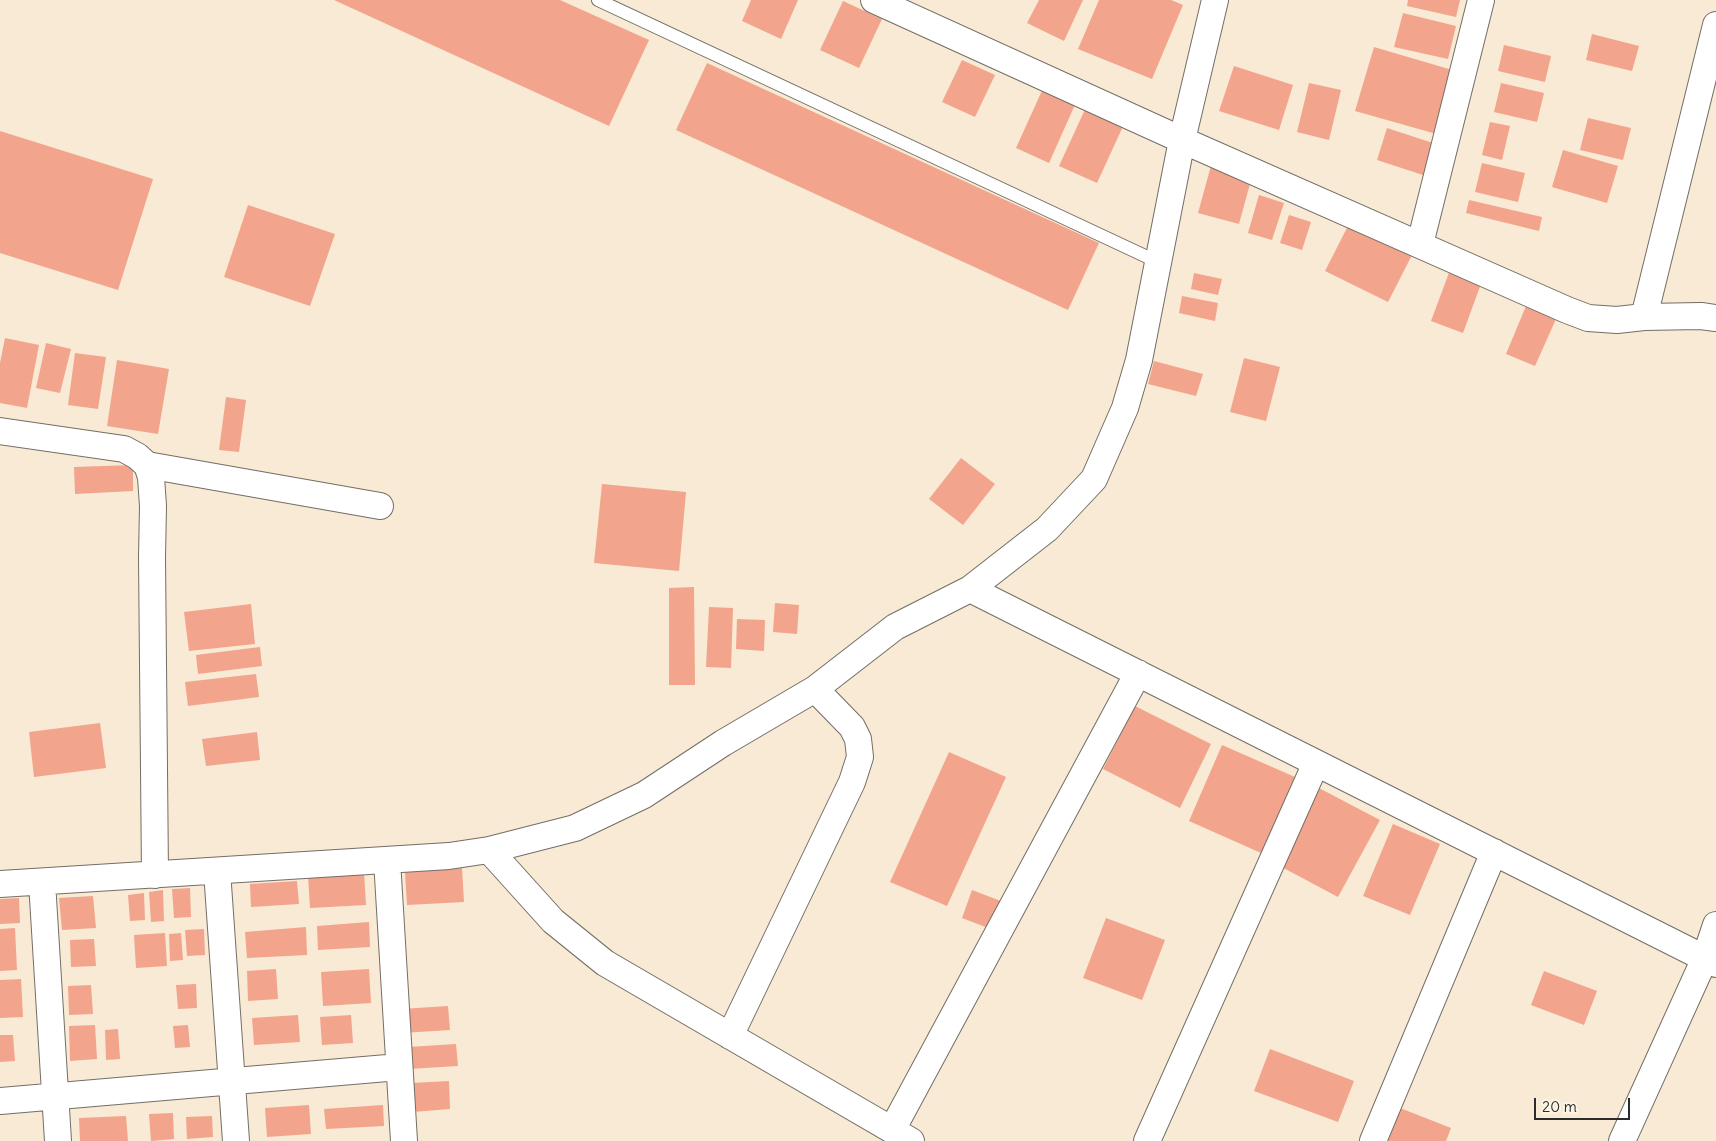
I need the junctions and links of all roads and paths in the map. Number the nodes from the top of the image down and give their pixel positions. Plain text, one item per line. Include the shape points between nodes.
1 (598, 0) edge
2 (874, 0) edge
3 (1215, 0) edge
4 (1482, 0) edge
5 (1716, 25) edge
6 (1182, 140) junction
7 (1420, 244) junction
8 (1158, 262) junction
9 (1644, 317) junction
10 (1716, 318) edge
11 (0, 431) edge
12 (147, 465) junction
13 (380, 506) dead end
14 (970, 590) junction
15 (1138, 673) junction
16 (815, 690) junction
17 (1316, 763) junction
18 (489, 850) junction
19 (1494, 852) junction
20 (387, 860) junction
21 (217, 871) junction
22 (155, 875) junction
23 (42, 882) junction
24 (0, 884) edge
25 (1716, 925) edge
26 (1710, 961) edge
27 (730, 1036) junction
28 (398, 1067) junction
29 (233, 1081) junction
30 (55, 1096) junction
31 (0, 1101) edge
32 (902, 1135) edge
33 (58, 1141) edge
34 (236, 1141) edge
35 (404, 1141) edge
36 (1147, 1141) edge
37 (1374, 1141) edge
38 (1622, 1141) edge

1 - 8 lane
2 - 6 street
3 - 6 street
4 - 7 street
5 - 9 street
6 - 7 street
6 - 8 street
7 - 9 street via 1588,318 1617,320
8 - 14 street via 1139,360 1125,408 1094,479 1047,529
9 - 10 street
11 - 12 street via 124,449
12 - 13 street
12 - 22 street via 153,506
14 - 15 street
14 - 16 street via 895,627
15 - 17 street
15 - 32 street
16 - 18 street via 723,743 644,795 575,828
16 - 27 street via 852,727 858,739 860,757 852,782
17 - 19 street
17 - 36 street
18 - 20 street
18 - 27 street via 553,921 605,963
19 - 26 street
19 - 37 street
20 - 21 street
20 - 28 street
21 - 22 street
21 - 29 street
22 - 23 street
23 - 24 street
23 - 30 street
25 - 26 street
26 - 38 street
27 - 32 street
28 - 29 street
28 - 35 street
29 - 30 street
29 - 34 street
30 - 31 street
30 - 33 street

